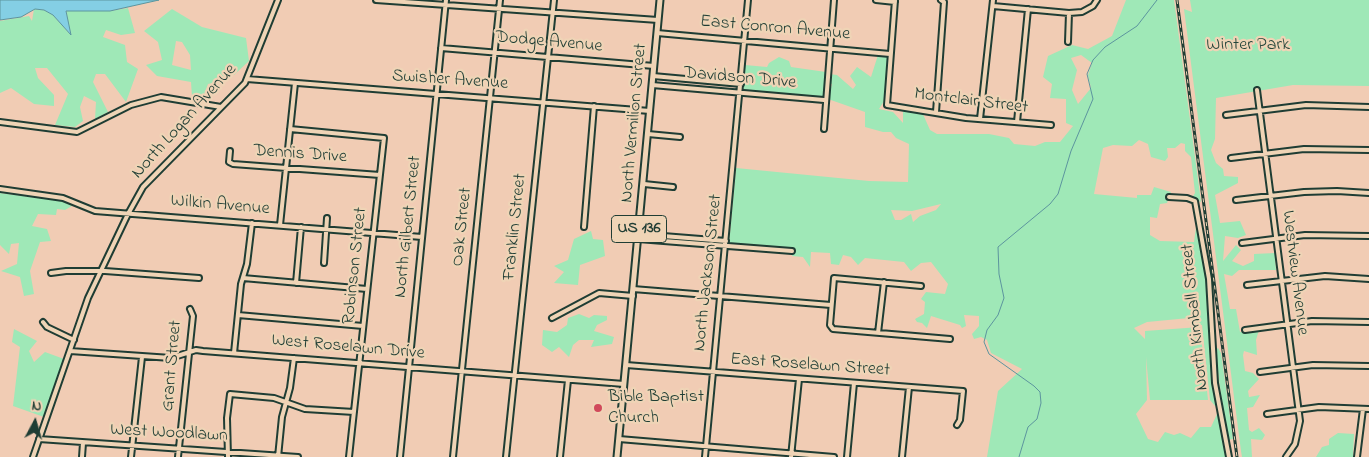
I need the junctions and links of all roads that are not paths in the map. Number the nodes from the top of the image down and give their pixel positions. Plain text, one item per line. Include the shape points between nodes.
1 (278, 0) edge
2 (376, 0) edge
3 (500, 0) edge
4 (554, 0) edge
5 (660, 0) edge
6 (748, 0) edge
7 (834, 0) edge
8 (876, 0) edge
9 (993, 0) edge
10 (1097, 0) edge
11 (895, 1) edge
12 (942, 1) edge
13 (446, 2) edge
14 (992, 6) junction
15 (499, 8) junction
16 (1028, 9) junction
17 (553, 13) junction
18 (1070, 13) junction
19 (658, 20) junction
20 (657, 33) junction
21 (744, 41) junction
22 (1068, 42) dead end
23 (441, 48) junction
24 (830, 48) junction
25 (495, 53) junction
26 (890, 54) junction
27 (549, 57) junction
28 (654, 66) junction
29 (653, 76) junction
30 (248, 79) junction
31 (295, 83) junction
32 (740, 84) junction
33 (652, 85) junction
34 (1257, 90) dead end
35 (740, 92) junction
36 (437, 93) junction
37 (489, 97) junction
38 (824, 100) junction
39 (543, 102) junction
40 (594, 106) junction
41 (221, 107) junction
42 (1369, 107) edge
43 (650, 111) junction
44 (1260, 111) junction
45 (936, 112) junction
46 (1226, 115) dead end
47 (980, 119) junction
48 (0, 122) edge
49 (1017, 122) junction
50 (1051, 125) dead end
51 (824, 128) dead end
52 (290, 129) junction
53 (648, 134) junction
54 (680, 137) dead end
55 (1369, 150) edge
56 (230, 151) dead end
57 (1265, 153) junction
58 (1231, 158) dead end
59 (286, 168) junction
60 (380, 175) junction
61 (644, 184) junction
62 (673, 187) dead end
63 (0, 189) edge
64 (1369, 193) edge
65 (1270, 196) junction
66 (1169, 197) dead end
67 (1236, 200) dead end
68 (128, 214) junction
69 (327, 218) dead end
70 (252, 223) junction
71 (280, 225) junction
72 (301, 227) junction
73 (584, 227) dead end
74 (326, 228) junction
75 (373, 232) junction
76 (1369, 236) edge
77 (422, 237) junction
78 (638, 237) junction
79 (1276, 238) junction
80 (1242, 243) dead end
81 (726, 244) junction
82 (792, 252) dead end
83 (324, 263) dead end
84 (100, 272) junction
85 (51, 273) dead end
86 (199, 278) dead end
87 (243, 278) junction
88 (1369, 278) edge
89 (1281, 281) junction
90 (884, 282) junction
91 (296, 283) junction
92 (1247, 285) dead end
93 (921, 286) dead end
94 (367, 288) junction
95 (633, 289) junction
96 (633, 296) junction
97 (721, 296) junction
98 (832, 305) junction
99 (190, 308) dead end
100 (238, 315) junction
101 (552, 318) dead end
102 (43, 322) dead end
103 (1369, 322) edge
104 (1287, 324) junction
105 (363, 326) junction
106 (1245, 330) dead end
107 (878, 333) junction
108 (950, 339) dead end
109 (74, 340) junction
110 (70, 351) junction
111 (189, 352) junction
112 (234, 353) junction
113 (142, 357) junction
114 (294, 358) junction
115 (360, 363) junction
116 (626, 365) junction
117 (1369, 366) edge
118 (409, 367) junction
119 (1293, 367) junction
120 (462, 372) junction
121 (713, 372) junction
122 (1260, 372) dead end
123 (515, 376) junction
124 (799, 379) junction
125 (568, 380) junction
126 (854, 383) junction
127 (624, 384) junction
128 (909, 387) junction
129 (286, 403) junction
130 (1298, 409) junction
131 (1363, 409) junction
132 (1369, 409) edge
133 (354, 412) junction
134 (1268, 414) dead end
135 (957, 425) dead end
136 (619, 439) junction
137 (39, 440) junction
138 (84, 443) junction
139 (133, 446) junction
140 (706, 446) junction
141 (178, 449) junction
142 (228, 451) junction
143 (791, 455) edge
144 (278, 456) edge
145 (33, 457) edge
146 (82, 457) edge
147 (131, 457) edge
148 (178, 457) edge
149 (228, 457) edge
150 (298, 457) edge
151 (349, 457) edge
152 (400, 457) edge
153 (453, 457) edge
154 (506, 457) edge
155 (560, 457) edge
156 (617, 457) edge
157 (705, 457) edge
158 (834, 457) edge
159 (847, 457) edge
160 (902, 457) edge
161 (1229, 457) edge
162 (1286, 457) edge
163 (1358, 457) edge

1 - 30 street, North Logan Avenue
2 - 13 street
3 - 15 street, Oak Street
4 - 17 street, Franklin Street
5 - 19 main road, North Vermilion Street / US 136
6 - 21 street, North Jackson Street
7 - 24 street
8 - 11 street
9 - 14 street
10 - 18 street via 1082,12
11 - 26 street
12 - 45 street
13 - 15 street
13 - 23 street, North Gilbert Street
14 - 16 street
14 - 47 street
15 - 17 street
15 - 25 street, Oak Street
16 - 18 street
16 - 49 street
17 - 19 street
17 - 27 street, Franklin Street
18 - 22 street
19 - 20 main road, North Vermilion Street / US 136
20 - 21 street, East Conron Avenue
20 - 28 main road, North Vermilion Street / US 136
21 - 24 street, East Conron Avenue
21 - 32 street, North Jackson Street
23 - 25 street, Dodge Avenue
23 - 36 street, North Gilbert Street
24 - 26 street, East Conron Avenue
24 - 38 street
25 - 27 street, Dodge Avenue
25 - 37 street, Oak Street
26 - 45 street, Montclair Street via 887,104
27 - 28 street, Dodge Avenue
27 - 39 street, Franklin Street
28 - 29 main road, North Vermilion Street / US 136
29 - 32 street, Davidson Drive
29 - 33 main road, North Vermilion Street / US 136
30 - 31 street, Swisher Avenue
30 - 41 street, North Logan Avenue
31 - 36 street, Swisher Avenue
31 - 52 street
32 - 35 street, North Jackson Street
33 - 35 street, Davidson Drive
33 - 43 main road, North Vermilion Street / US 136
34 - 44 street, Westview Avenue
35 - 38 street, Davidson Drive
35 - 81 street, North Jackson Street
36 - 37 street, Swisher Avenue
36 - 77 street, North Gilbert Street
37 - 39 street, Swisher Avenue
37 - 120 street, Oak Street
38 - 51 street
39 - 40 street, Swisher Avenue
39 - 123 street, Franklin Street
40 - 43 street, Swisher Avenue
40 - 73 street
41 - 48 street via 160,97 131,105 87,129 75,132
41 - 68 street, North Logan Avenue via 143,187
42 - 44 street via 1329,104
43 - 53 main road, North Vermilion Street / US 136
44 - 46 street
44 - 57 street, Westview Avenue
45 - 47 street, Montclair Street
47 - 49 street, Montclair Street
49 - 50 street, Montclair Street
52 - 59 street
52 - 60 street, Robinson Street via 384,138
53 - 54 street
53 - 61 main road, North Vermilion Street / US 136
55 - 57 street via 1331,148
56 - 59 street, Dennis Drive via 233,164
57 - 58 street
57 - 65 street, Westview Avenue
59 - 60 street, Dennis Drive
59 - 71 street
60 - 75 street, Robinson Street
61 - 62 street
61 - 78 main road, North Vermilion Street / US 136
63 - 68 street, Wilkin Avenue via 67,199 95,211
64 - 65 street via 1337,191
65 - 67 street
65 - 79 street, Westview Avenue
66 - 161 street, North Kimball Street via 1195,202 1209,279 1215,383
68 - 70 street, Wilkin Avenue
68 - 84 street, North Logan Avenue
69 - 74 street
70 - 71 street, Wilkin Avenue
70 - 87 street
71 - 72 street, Wilkin Avenue
72 - 74 street, Wilkin Avenue
72 - 91 street
74 - 75 street, Wilkin Avenue
74 - 83 street
75 - 77 street, Wilkin Avenue
75 - 94 street, Robinson Street
76 - 79 street via 1329,234
77 - 118 street, North Gilbert Street
78 - 81 street
78 - 95 main road, North Vermilion Street / US 136
79 - 80 street
79 - 89 street, Westview Avenue
81 - 82 street
81 - 97 street, North Jackson Street
84 - 85 street
84 - 86 street
84 - 109 street, North Logan Avenue
87 - 91 street
87 - 100 street
88 - 89 street via 1326,276
89 - 92 street
89 - 104 street, Westview Avenue
90 - 93 street
90 - 98 street via 834,278
90 - 107 street
91 - 94 street
94 - 105 street, Robinson Street
95 - 96 main road, North Vermilion Street / US 136
95 - 97 street
96 - 101 street via 599,293
96 - 116 main road, North Vermilion Street / US 136
97 - 98 street
97 - 121 street, North Jackson Street
98 - 107 street via 830,325 833,329
99 - 111 street, Grant Street via 193,316
100 - 105 street
100 - 112 street
102 - 109 street
103 - 104 street via 1332,320
104 - 106 street
104 - 119 street, Westview Avenue
105 - 115 street, Robinson Street
107 - 108 street
109 - 110 street, North Logan Avenue
110 - 113 street, West Roselawn Drive
110 - 137 street, North Logan Avenue
111 - 112 street, West Roselawn Drive
111 - 113 street, West Roselawn Drive via 171,358
111 - 141 street, Grant Street
112 - 114 street, West Roselawn Drive
113 - 139 street
114 - 115 street, West Roselawn Drive
114 - 129 street
115 - 118 street, West Roselawn Drive
115 - 133 street, Robinson Street
116 - 121 street, East Roselawn Street
116 - 127 main road, North Vermilion Street / US 136
117 - 119 street
118 - 120 street, West Roselawn Drive
118 - 152 street, North Gilbert Street
119 - 122 street
119 - 130 street, Westview Avenue
120 - 123 street, West Roselawn Drive
120 - 153 street, Oak Street
121 - 124 street, East Roselawn Street
121 - 140 street, North Jackson Street
123 - 125 street, West Roselawn Drive
123 - 154 street, Franklin Street
124 - 126 street, East Roselawn Street
124 - 143 street
125 - 127 street, West Roselawn Drive
125 - 155 street
126 - 128 street, East Roselawn Street
126 - 159 street
127 - 136 main road, North Vermilion Street / US 136
128 - 135 street, East Roselawn Street via 963,391
128 - 160 street
129 - 133 street
129 - 142 street via 266,397 230,394
129 - 144 street
130 - 131 street via 1333,406
130 - 134 street
130 - 162 street, Westview Avenue via 1299,431
131 - 132 street
131 - 163 street
133 - 151 street, Robinson Street
136 - 140 street
136 - 156 main road, North Vermilion Street / US 136
137 - 138 street, West Woodlawn
137 - 145 street, North Logan Avenue
138 - 139 street, West Woodlawn
138 - 146 street
139 - 141 street, West Woodlawn
139 - 147 street
140 - 143 street
140 - 157 street, North Jackson Street
141 - 142 street, West Woodlawn
141 - 148 street, Grant Street
142 - 144 street, West Woodlawn
142 - 149 street
143 - 158 street
144 - 150 street, West Woodlawn

